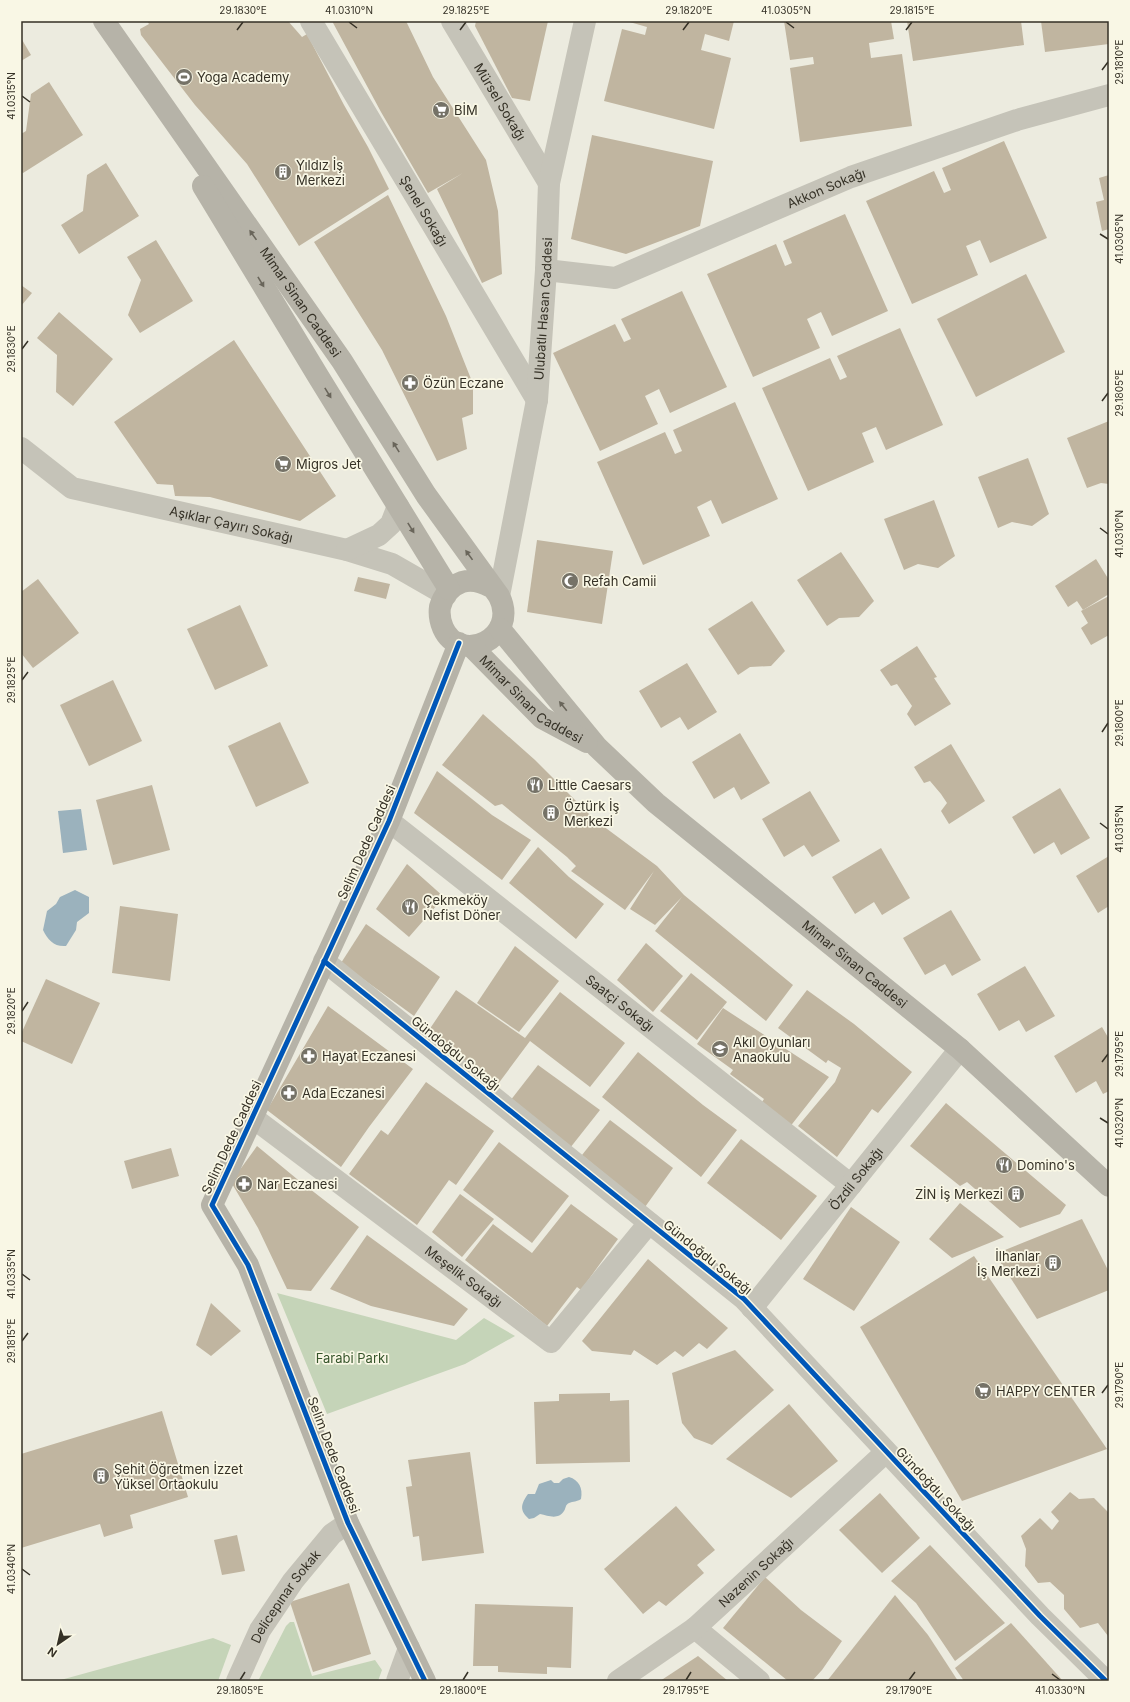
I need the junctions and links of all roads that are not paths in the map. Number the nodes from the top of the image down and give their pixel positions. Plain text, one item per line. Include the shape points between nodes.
1 (104, 21) edge
2 (311, 21) edge
3 (452, 21) edge
4 (585, 21) edge
5 (1109, 95) edge
6 (549, 183) junction
7 (546, 270) junction
8 (537, 400) junction
9 (21, 448) edge
10 (398, 506) junction
11 (347, 550) junction
12 (495, 591) junction
13 (448, 592) junction
14 (500, 629) junction
15 (465, 644) junction
16 (596, 747) junction
17 (389, 821) junction
18 (324, 961) junction
19 (960, 1049) junction
20 (252, 1117) junction
21 (850, 1185) junction
22 (1109, 1186) edge
23 (649, 1222) junction
24 (752, 1308) junction
25 (886, 1452) junction
26 (348, 1523) junction
27 (695, 1628) junction
28 (409, 1648) junction
29 (236, 1681) edge
30 (397, 1681) edge
31 (425, 1681) edge
32 (618, 1681) edge
33 (759, 1681) edge
34 (1106, 1681) edge

1 -> 10 main road, Mimar Sinan Caddesi
12 -> 1 main road, Mimar Sinan Caddesi via 426,495 342,362
2 - 8 street, Şenel Sokağı
3 - 6 street, Mürsel Sokağı
4 - 6 street, Ulubatlı Hasan Caddesi
5 - 7 street, Akkon Sokağı via 1017,120 851,177 615,278
6 - 7 street, Ulubatlı Hasan Caddesi
7 - 8 street, Ulubatlı Hasan Caddesi
8 - 12 street, Ulubatlı Hasan Caddesi
9 - 11 street, Aşıklar Çayırı Sokağı via 72,488
10 - 11 street via 392,524 379,535
10 -> 13 main road, Mimar Sinan Caddesi
11 - 13 street, Aşıklar Çayırı Sokağı via 392,564
12 - 13 main road via 482,582 473,581 462,582
12 - 14 main road, Mimar Sinan Caddesi via 502,602 504,616
13 - 15 main road, Mimar Sinan Caddesi via 439,611 440,621 450,638
14 - 15 main road, Mimar Sinan Caddesi via 489,640 477,646
16 -> 14 main road, Mimar Sinan Caddesi
15 - 16 main road, Mimar Sinan Caddesi via 542,718
15 - 17 main road, Selim Dede Caddesi
16 - 19 main road, Mimar Sinan Caddesi via 656,803
17 - 18 main road, Selim Dede Caddesi
17 - 21 street, Saatçi Sokağı
18 - 20 main road, Selim Dede Caddesi
18 - 23 street, Gündoğdu Sokağı
19 - 21 street, Özdil Sokağı
19 - 22 main road, Mimar Sinan Caddesi
20 - 23 street, Meşelik Sokağı via 551,1342
20 - 26 main road, Selim Dede Caddesi via 212,1205 248,1265
21 - 24 street, Özdil Sokağı
23 - 24 street, Gündoğdu Sokağı
24 - 25 street, Gündoğdu Sokağı
25 - 27 street, Nazenin Sokağı
25 - 34 street, Gündoğdu Sokağı via 1040,1616
26 - 28 main road, Selim Dede Caddesi
26 - 29 street, Delicepınar Sokak via 332,1534 293,1581 260,1630
27 - 32 street, Nazenin Sokağı
27 - 33 street
28 - 30 street
28 - 31 main road, Selim Dede Caddesi

